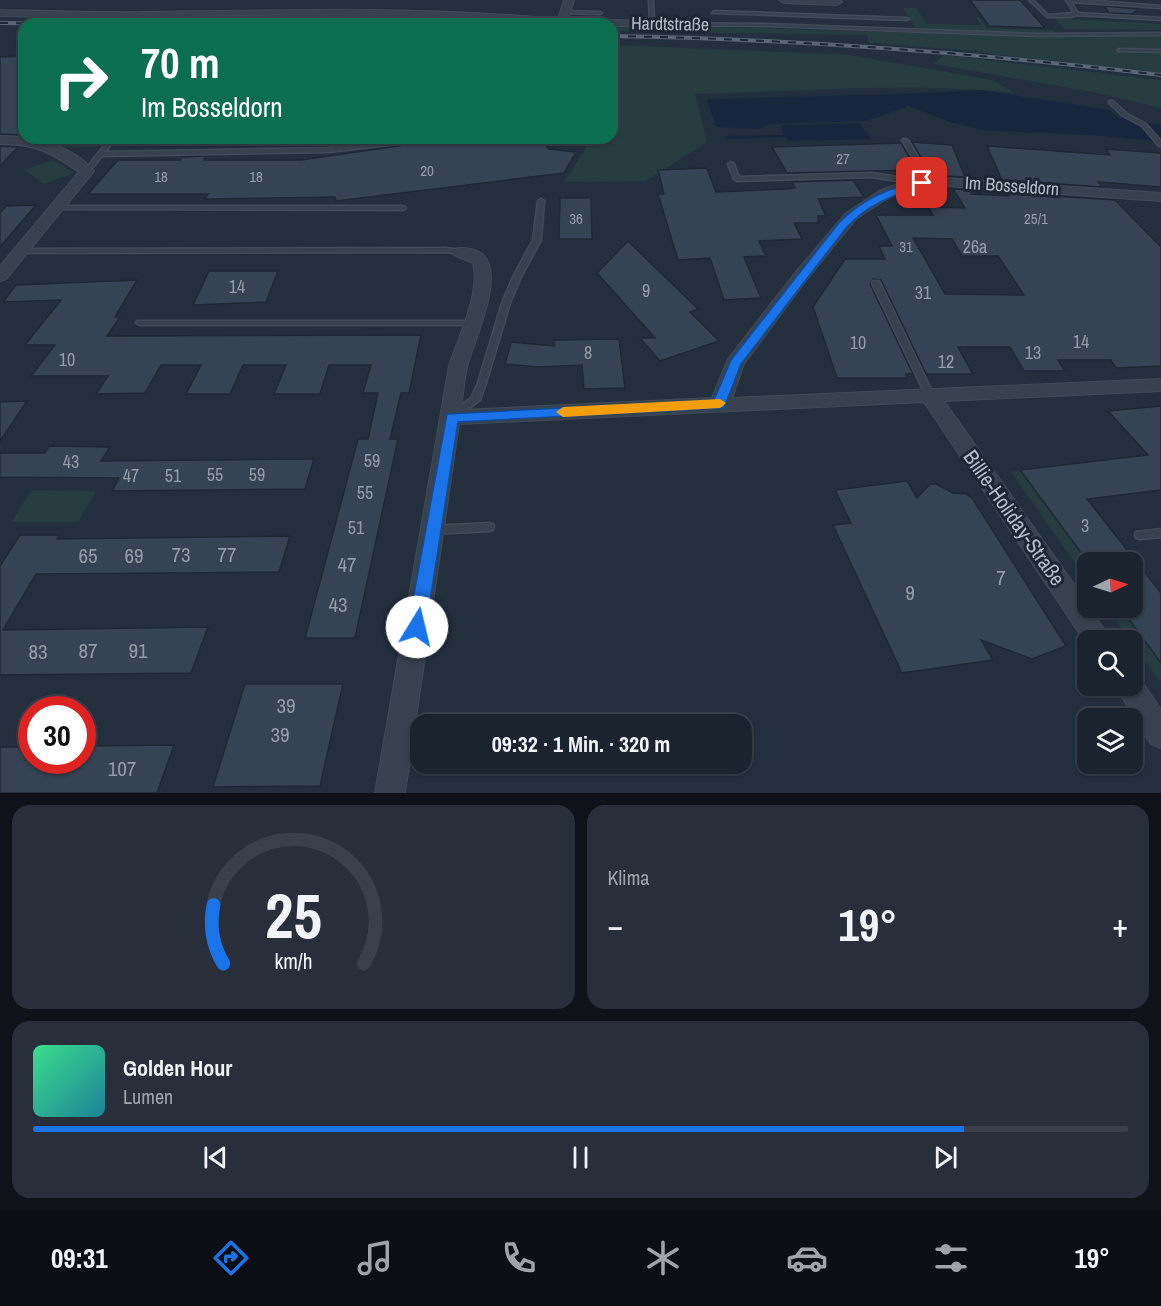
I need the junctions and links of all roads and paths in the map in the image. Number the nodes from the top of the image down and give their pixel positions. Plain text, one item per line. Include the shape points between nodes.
1 (569, 0) edge
2 (651, 0) edge
3 (784, 0) edge
4 (835, 0) edge
5 (1031, 0) edge
6 (1068, 0) edge
7 (159, 5) dead end
8 (1161, 7) edge
9 (714, 12) dead end
10 (0, 13) edge
11 (600, 13) dead end
12 (177, 14) junction
13 (1077, 14) junction
14 (145, 15) junction
15 (188, 17) dead end
16 (564, 17) junction
17 (577, 18) edge
18 (907, 19) dead end
19 (1161, 19) edge
20 (618, 21) edge
21 (652, 24) junction
22 (1161, 34) edge
23 (1120, 50) dead end
24 (1161, 51) edge
25 (1111, 102) dead end
26 (0, 140) edge
27 (18, 140) edge
28 (905, 140) dead end
29 (46, 144) edge
30 (108, 144) edge
31 (380, 144) edge
32 (1161, 145) edge
33 (101, 154) junction
34 (731, 164) dead end
35 (87, 171) junction
36 (926, 183) junction
37 (1161, 197) edge
38 (541, 201) dead end
39 (56, 208) junction
40 (403, 208) dead end
41 (20, 251) junction
42 (460, 252) joint
43 (0, 276) edge
44 (876, 284) dead end
45 (140, 323) dead end
46 (471, 323) junction
47 (1161, 385) edge
48 (930, 396) junction
49 (719, 405) junction
50 (452, 417) junction
51 (489, 527) dead end
52 (433, 530) junction
53 (1161, 533) edge
54 (1140, 536) dead end
55 (1091, 630) edge
56 (1136, 696) edge
57 (1161, 734) edge
58 (390, 793) edge

1 - 16 street
2 - 21 lane
3 - 4 street via 811,4
5 - 13 lane via 1047,16
6 - 8 lane
6 - 13 lane
7 - 14 street
9 - 18 lane
10 - 14 street, Hardtstraße
11 - 16 lane
12 - 14 street, Hardtstraße
12 - 15 lane
12 - 16 street, Hardtstraße
13 - 19 lane
16 - 17 street, Hardtstraße
20 - 21 street, Hardtstraße
21 - 22 lane, Hardtstraße via 1039,35
23 - 24 lane
25 - 32 lane via 1144,126
26 - 27 street
28 - 36 lane
29 - 35 street
30 - 33 lane
31 - 33 lane via 328,150
33 - 35 lane
34 - 36 lane via 737,179 872,175
35 - 39 street
36 - 37 street, Im Bosseldorn via 965,182
36 - 49 street, Im Bosseldorn via 884,194 851,216 735,363
38 - 50 lane via 537,240 506,303 475,400
39 - 40 lane
39 - 41 street
41 - 42 lane
41 - 43 street
42 - 46 street via 477,258 484,271 478,309
44 - 48 lane
45 - 46 lane
46 - 50 street via 458,366
47 - 48 street
48 - 49 street
48 - 55 street, Billie-Holiday-Straße
49 - 50 street
50 - 52 street
51 - 52 lane
52 - 58 street
53 - 54 lane
56 - 57 street

